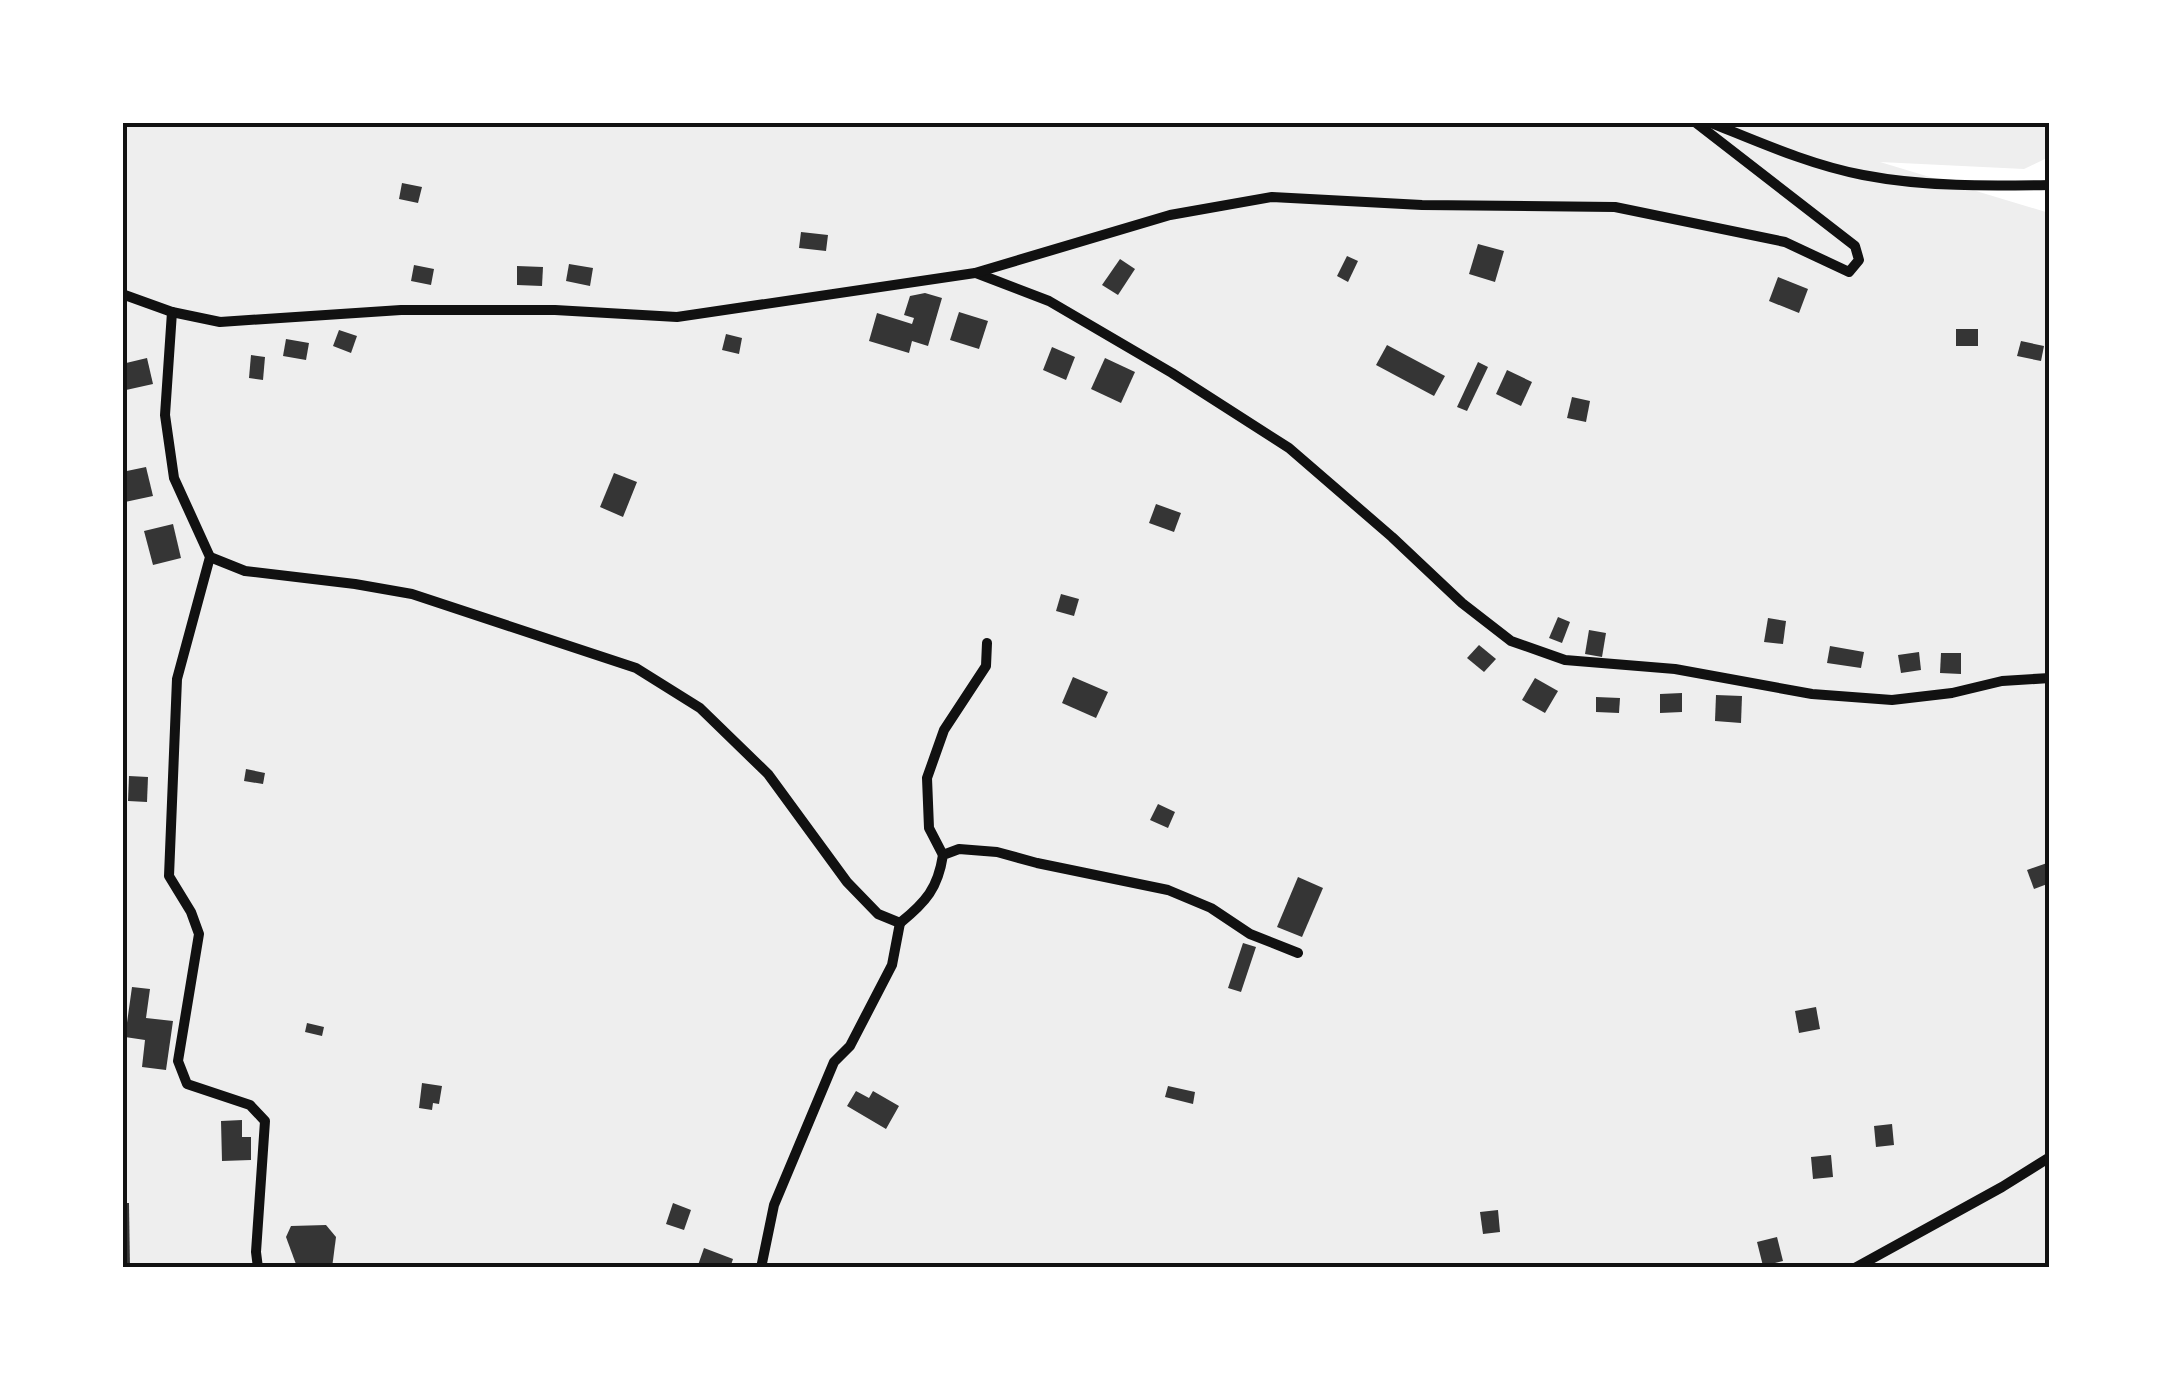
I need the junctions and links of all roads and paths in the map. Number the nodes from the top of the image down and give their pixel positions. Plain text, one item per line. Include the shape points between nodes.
1 (1695, 122) edge
2 (1709, 122) edge
3 (2050, 185) edge
4 (975, 273) junction
5 (124, 295) edge
6 (172, 312) junction
7 (210, 557) junction
8 (988, 643) dead end
9 (2050, 678) edge
10 (943, 854) junction
11 (900, 923) junction
12 (1298, 953) dead end
13 (2050, 1157) edge
14 (258, 1268) edge
15 (761, 1268) edge
16 (1855, 1268) edge

1 - 4 street via 1855,246 1859,260 1848,272 1785,242 1615,207 1272,197 1170,215
2 - 3 street via 1860,175 1948,185
4 - 6 street via 678,317 402,310 220,322
4 - 9 street via 1050,300 1289,448 1511,641 1565,660 1892,700
5 - 6 street
6 - 7 street via 165,415 174,478
7 - 11 street via 245,571 412,594 636,668 700,708 768,774 847,882 878,914
7 - 14 street via 177,679 170,876 199,934 178,1061 187,1084 250,1105 265,1121
8 - 10 street via 986,666 944,730 927,778 929,828
10 - 11 street via 940,878
10 - 12 street via 959,848 998,852 1168,890
11 - 15 street via 892,965 850,1046 834,1062 774,1204
13 - 16 street

